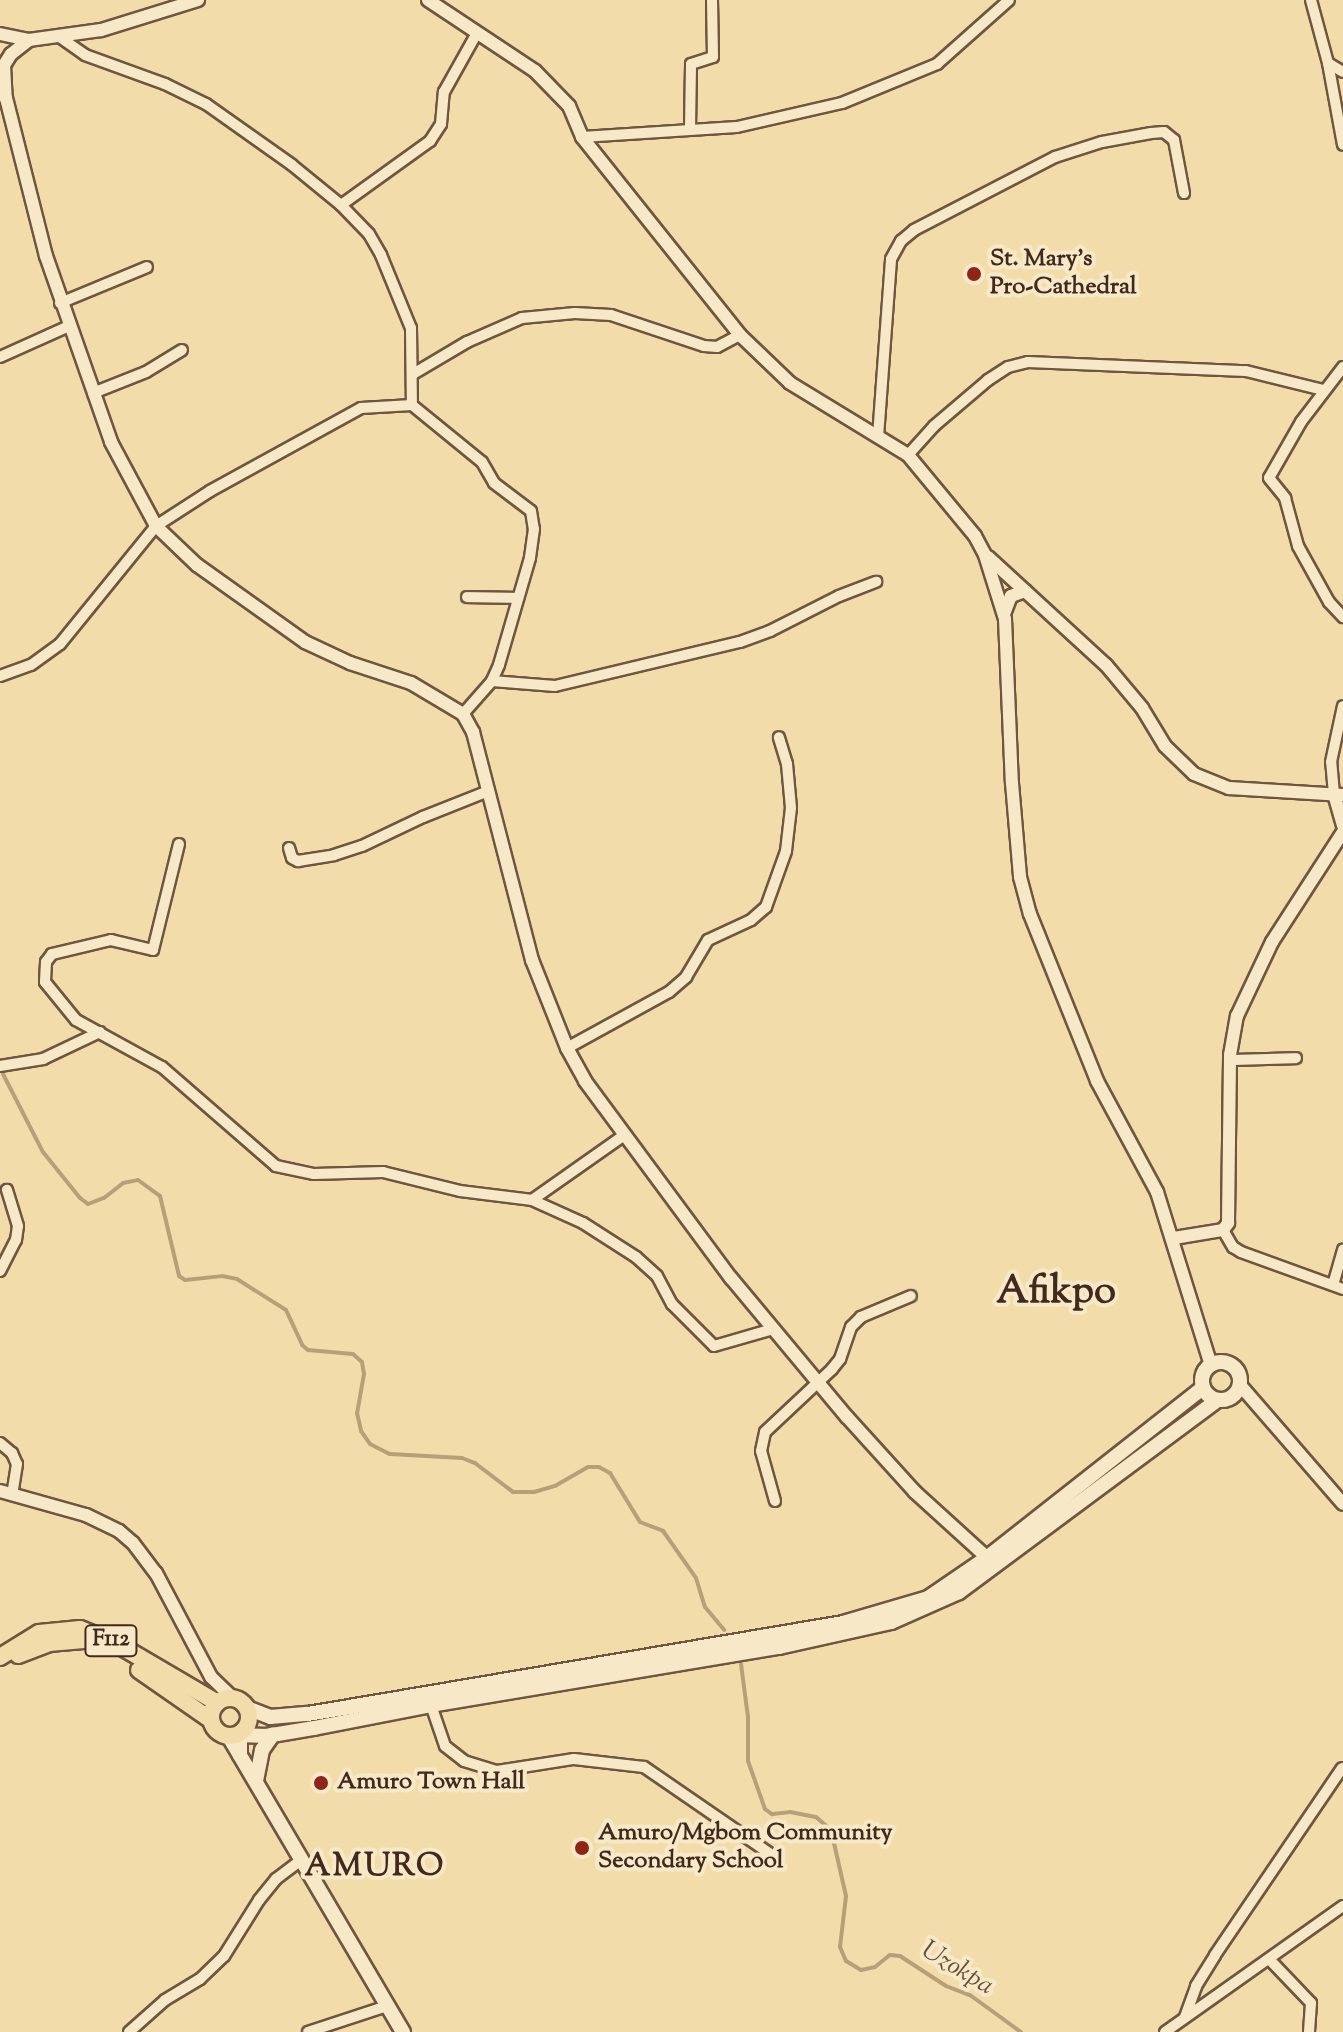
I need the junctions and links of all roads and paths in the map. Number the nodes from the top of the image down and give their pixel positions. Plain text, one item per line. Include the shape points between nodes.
1 (198, 0) edge
2 (428, 0) edge
3 (712, 0) edge
4 (1009, 0) edge
5 (1311, 0) edge
6 (477, 33) junction
7 (0, 34) edge
8 (61, 38) junction
9 (29, 40) junction
10 (2, 61) edge
11 (1328, 63) junction
12 (1343, 72) edge
13 (690, 129) junction
14 (582, 137) junction
15 (1343, 145) edge
16 (1184, 193) dead end
17 (341, 205) junction
18 (147, 267) dead end
19 (60, 303) junction
20 (69, 326) junction
21 (740, 335) junction
22 (182, 350) dead end
23 (0, 357) edge
24 (1343, 367) edge
25 (413, 374) junction
26 (1323, 390) junction
27 (93, 393) junction
28 (412, 405) junction
29 (878, 437) junction
30 (908, 455) junction
31 (156, 526) junction
32 (985, 555) junction
33 (876, 582) dead end
34 (1025, 591) junction
35 (467, 597) dead end
36 (518, 598) junction
37 (1004, 614) junction
38 (1343, 617) edge
39 (0, 676) edge
40 (492, 681) junction
41 (1343, 706) edge
42 (463, 714) junction
43 (779, 737) dead end
44 (486, 792) junction
45 (1338, 795) edge
46 (1343, 829) edge
47 (179, 844) dead end
48 (289, 848) dead end
49 (100, 1032) junction
50 (567, 1048) junction
51 (1296, 1058) dead end
52 (1230, 1060) junction
53 (0, 1066) edge
54 (623, 1136) junction
55 (7, 1190) dead end
56 (532, 1200) junction
57 (1223, 1230) junction
58 (1174, 1238) junction
59 (1343, 1249) edge
60 (0, 1271) edge
61 (1338, 1287) edge
62 (911, 1296) dead end
63 (773, 1329) junction
64 (1211, 1365) junction
65 (818, 1382) junction
66 (1240, 1385) junction
67 (1203, 1388) junction
68 (1218, 1400) junction
69 (0, 1443) edge
70 (6, 1493) edge
71 (775, 1501) dead end
72 (1343, 1504) edge
73 (992, 1561) junction
74 (0, 1657) edge
75 (199, 1658) junction
76 (0, 1667) edge
77 (211, 1677) junction
78 (186, 1686) junction
79 (216, 1702) junction
80 (241, 1704) junction
81 (431, 1705) junction
82 (211, 1720) junction
83 (273, 1734) junction
84 (234, 1735) junction
85 (1342, 1768) edge
86 (256, 1782) junction
87 (772, 1855) dead end
88 (301, 1860) junction
89 (1343, 1906) edge
90 (1269, 1959) junction
91 (387, 2006) junction
92 (1185, 2017) junction
93 (129, 2032) edge
94 (308, 2032) edge
95 (403, 2032) edge
96 (1165, 2032) edge
97 (1309, 2032) edge

1 - 8 street
2 - 6 street
3 - 13 street via 713,57 691,64
4 - 13 street via 937,64 842,103 737,127
5 - 11 street
6 - 14 street via 535,71 569,106
6 - 17 street via 444,92 441,124 430,141
7 - 9 street
8 - 9 street
8 - 17 street via 85,55 206,104
9 - 10 street
10 - 19 street via 6,98
11 - 12 street
11 - 15 street
13 - 14 street
14 - 21 street
16 - 29 street via 1174,140 1164,132 1151,133 1055,157 914,230 891,259
17 - 25 street via 369,234 395,285 411,328
18 - 19 street
19 - 20 street
20 - 23 street
20 - 27 street
21 - 25 street via 717,347 687,343 611,315 522,318
21 - 29 street via 790,383
22 - 27 street via 146,372
24 - 26 street
25 - 28 street
26 - 30 street via 1246,371 1028,362 988,380
26 - 38 street via 1269,478 1285,498 1298,546
27 - 31 street via 111,442
28 - 31 street via 361,408
28 - 36 street via 531,511 534,529
29 - 30 street
30 - 32 street via 948,500
31 - 39 street via 60,644 31,665
31 - 42 street via 197,565 305,642 411,683
32 - 34 street
32 - 37 street
33 - 40 street via 740,642 555,686
34 - 37 street via 1011,596
34 - 45 street via 1106,665 1165,746 1194,774 1229,788
35 - 36 street
36 - 40 street
37 - 58 street via 1013,798 1020,877 1030,914 1097,1081 1145,1167
40 - 42 street
41 - 45 street via 1331,762
42 - 44 street via 473,732
43 - 50 street via 791,808 786,851 766,907 708,940 696,964 669,992
44 - 48 street via 334,855 298,861
44 - 50 street via 532,960
45 - 46 street
46 - 52 street via 1249,985 1237,1016
47 - 49 street via 153,950 111,940 52,954 46,962 45,982 60,1005
49 - 53 street via 43,1059
49 - 56 street via 162,1067 276,1166 314,1174 383,1172 460,1191
50 - 54 street
51 - 52 street
52 - 57 street via 1231,1210
54 - 56 street
54 - 63 street
55 - 60 street via 18,1226
56 - 63 street via 583,1223 636,1257 714,1346
57 - 58 street
57 - 61 street via 1241,1252
58 - 64 street
59 - 61 street
62 - 65 street via 861,1317 847,1335 840,1359
63 - 65 street
64 - 66 main road via 1231,1366
64 - 67 main road
65 - 71 street via 775,1420 761,1441
65 - 73 street via 915,1492
66 - 68 main road via 1231,1397
66 - 72 street
67 - 68 main road
67 - 73 main road
68 - 73 main road
69 - 70 street via 17,1464
70 - 75 street via 86,1515 119,1531 148,1561
73 - 80 main road via 928,1598 843,1623 298,1716 270,1717
73 - 81 main road via 931,1607 847,1634
74 - 78 main road, F112 via 39,1633 80,1629 117,1644
75 - 77 street
75 - 78 street via 197,1679
76 - 82 main road, F112 via 49,1643 93,1642
77 - 79 street
77 - 80 street
78 - 79 main road, F112
79 - 80 main road
79 - 82 main road
80 - 84 main road via 249,1721
81 - 83 main road
81 - 87 street via 445,1746 464,1761 497,1771 574,1759 644,1767
82 - 84 main road
83 - 84 main road
83 - 86 main road via 262,1750
84 - 86 main road
85 - 92 street via 1215,1955
86 - 88 main road
88 - 91 main road
88 - 93 street via 276,1879 216,1964
89 - 90 street
90 - 92 street
90 - 97 street via 1311,2003
91 - 94 street
91 - 95 main road
92 - 96 street

